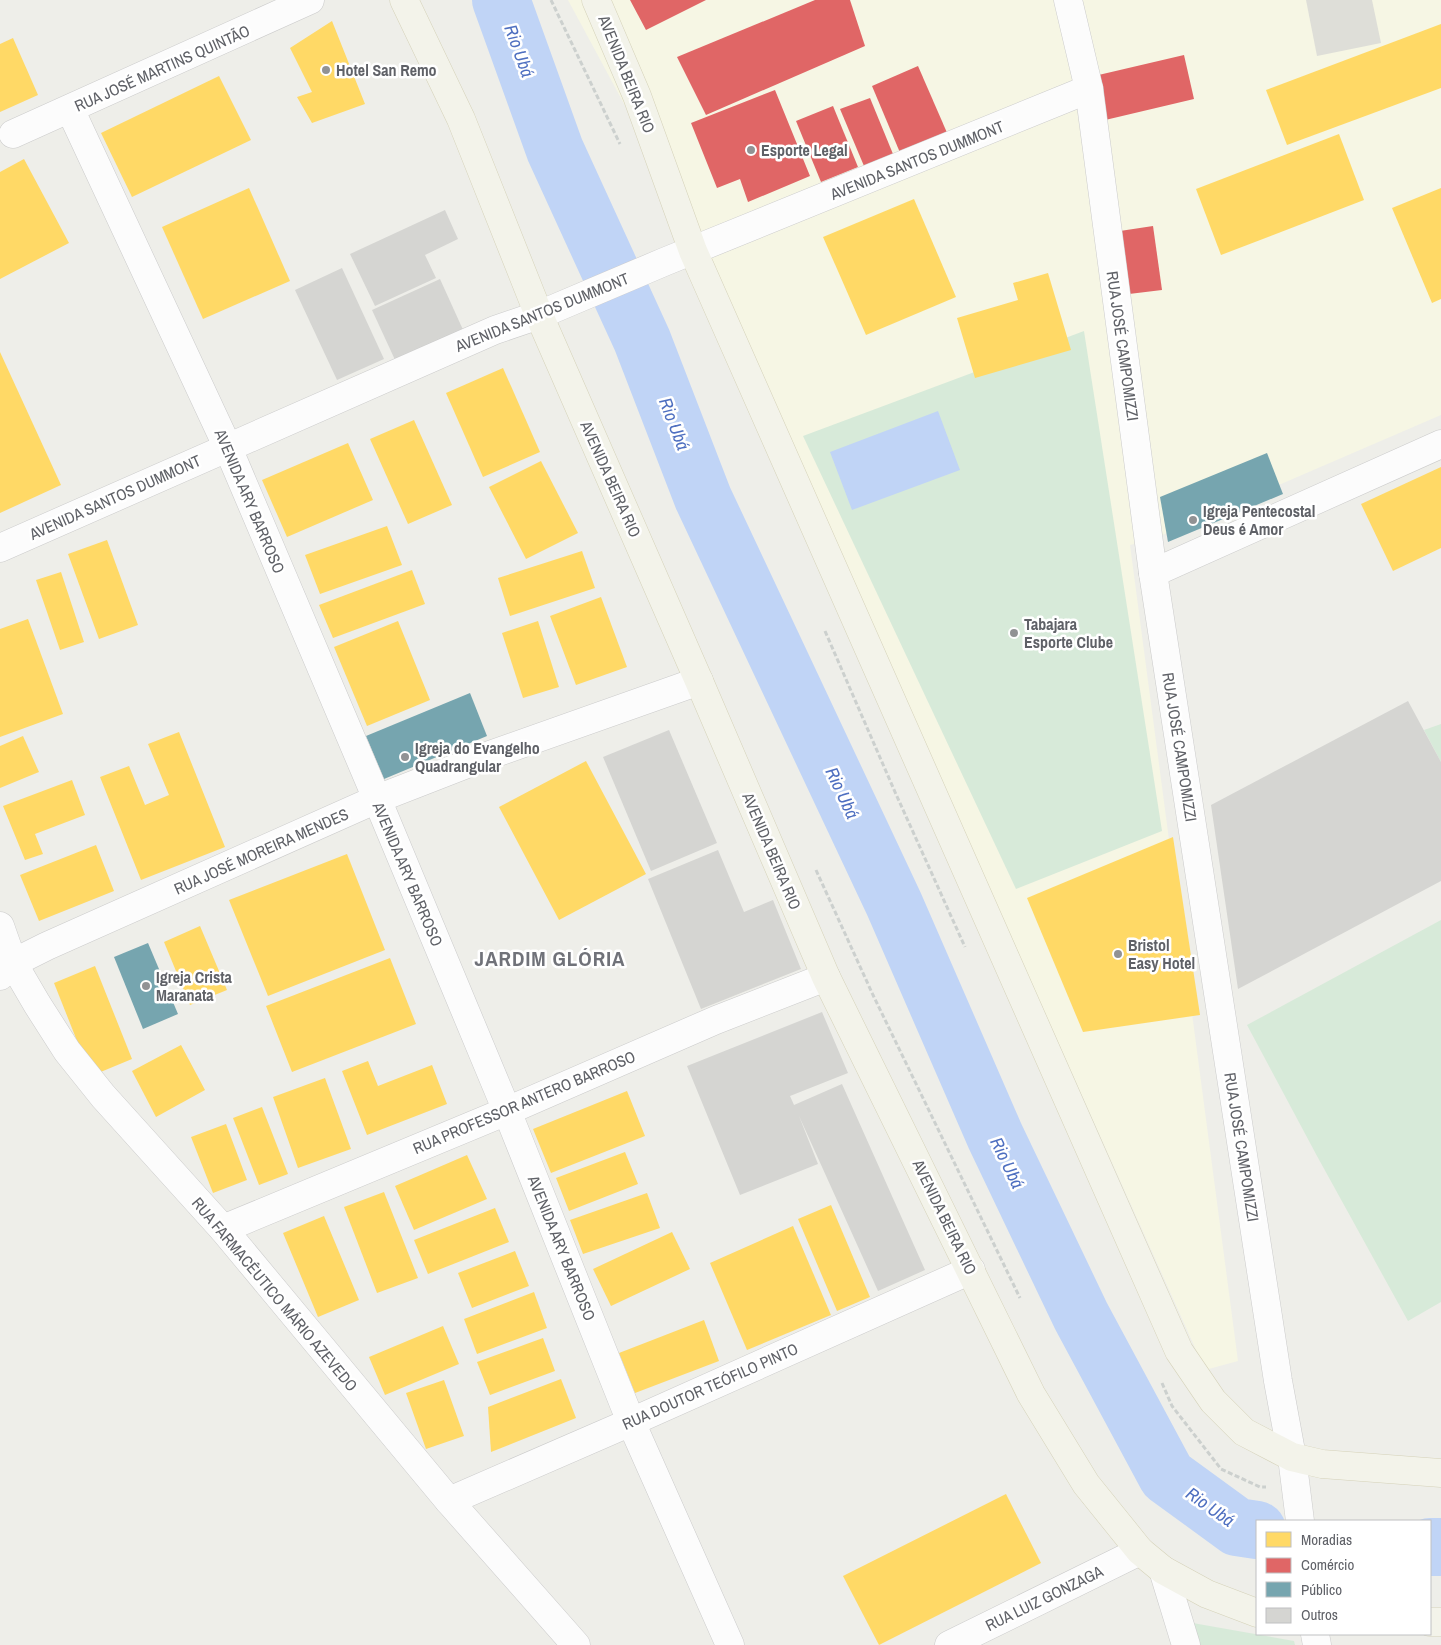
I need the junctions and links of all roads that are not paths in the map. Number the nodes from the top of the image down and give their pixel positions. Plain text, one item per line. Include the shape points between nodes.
1 (310, 0) edge
2 (404, 0) edge
3 (596, 0) edge
4 (1068, 0) edge
5 (1088, 89) junction
6 (70, 109) junction
7 (13, 134) dead end
8 (693, 251) junction
9 (539, 315) junction
10 (1441, 444) edge
11 (228, 448) junction
12 (0, 548) edge
13 (1153, 573) junction
14 (699, 681) junction
15 (377, 799) junction
16 (0, 926) edge
17 (7, 969) edge
18 (826, 977) junction
19 (507, 1111) junction
20 (223, 1229) junction
21 (971, 1270) junction
22 (631, 1422) junction
23 (1292, 1457) junction
24 (1441, 1473) edge
25 (449, 1501) junction
26 (1300, 1520) edge
27 (1140, 1551) junction
28 (1163, 1570) junction
29 (1256, 1613) edge
30 (576, 1645) edge
31 (730, 1645) edge
32 (949, 1645) edge
33 (1186, 1645) edge

1 - 6 street, RUA JOSÉ MARTINS QUINTÃO
2 - 9 main road, AVENIDA BEIRA RIO via 461,119
3 - 8 main road, AVENIDA BEIRA RIO via 637,96
4 - 5 street, RUA JOSÉ CAMPOMIZZI
5 - 8 street, AVENIDA SANTOS DUMMONT
5 - 13 street, RUA JOSÉ CAMPOMIZZI
6 - 7 street, RUA JOSÉ MARTINS QUINTÃO
6 - 11 street, AVENIDA ARY BARROSO
8 - 9 street, AVENIDA SANTOS DUMMONT
8 - 23 main road, AVENIDA BEIRA RIO via 1178,1351 1213,1401 1244,1432
9 - 11 street, AVENIDA SANTOS DUMMONT via 495,330
9 - 14 main road, AVENIDA BEIRA RIO
10 - 13 street
11 - 12 street, AVENIDA SANTOS DUMMONT
11 - 15 street, AVENIDA ARY BARROSO
13 - 23 street, RUA JOSÉ CAMPOMIZZI
14 - 15 street, RUA JOSÉ MOREIRA MENDES
14 - 18 main road, AVENIDA BEIRA RIO
15 - 17 street, RUA JOSÉ MOREIRA MENDES via 73,934
15 - 19 street, AVENIDA ARY BARROSO
16 - 17 street, RUA FARMACÊUTICO MÁRIO AZEVEDO
17 - 20 street, RUA FARMACÊUTICO MÁRIO AZEVEDO via 103,1096
18 - 19 street, RUA PROFESSOR ANTERO BARROSO
18 - 21 main road, AVENIDA BEIRA RIO
19 - 20 street, RUA PROFESSOR ANTERO BARROSO
19 - 22 street, AVENIDA ARY BARROSO
20 - 25 street, RUA FARMACÊUTICO MÁRIO AZEVEDO
21 - 22 street, RUA DOUTOR TEÓFILO PINTO
21 - 27 main road, AVENIDA BEIRA RIO via 1031,1394 1086,1484
22 - 25 street, RUA DOUTOR TEÓFILO PINTO
22 - 31 street, AVENIDA ARY BARROSO
23 - 24 main road, AVENIDA BEIRA RIO via 1322,1464
23 - 26 street, RUA JOSÉ CAMPOMIZZI
25 - 30 street, RUA FARMACÊUTICO MÁRIO AZEVEDO
27 - 28 main road, AVENIDA BEIRA RIO
27 - 32 street, RUA LUIZ GONZAGA
28 - 29 main road, AVENIDA BEIRA RIO via 1207,1594
28 - 33 street

